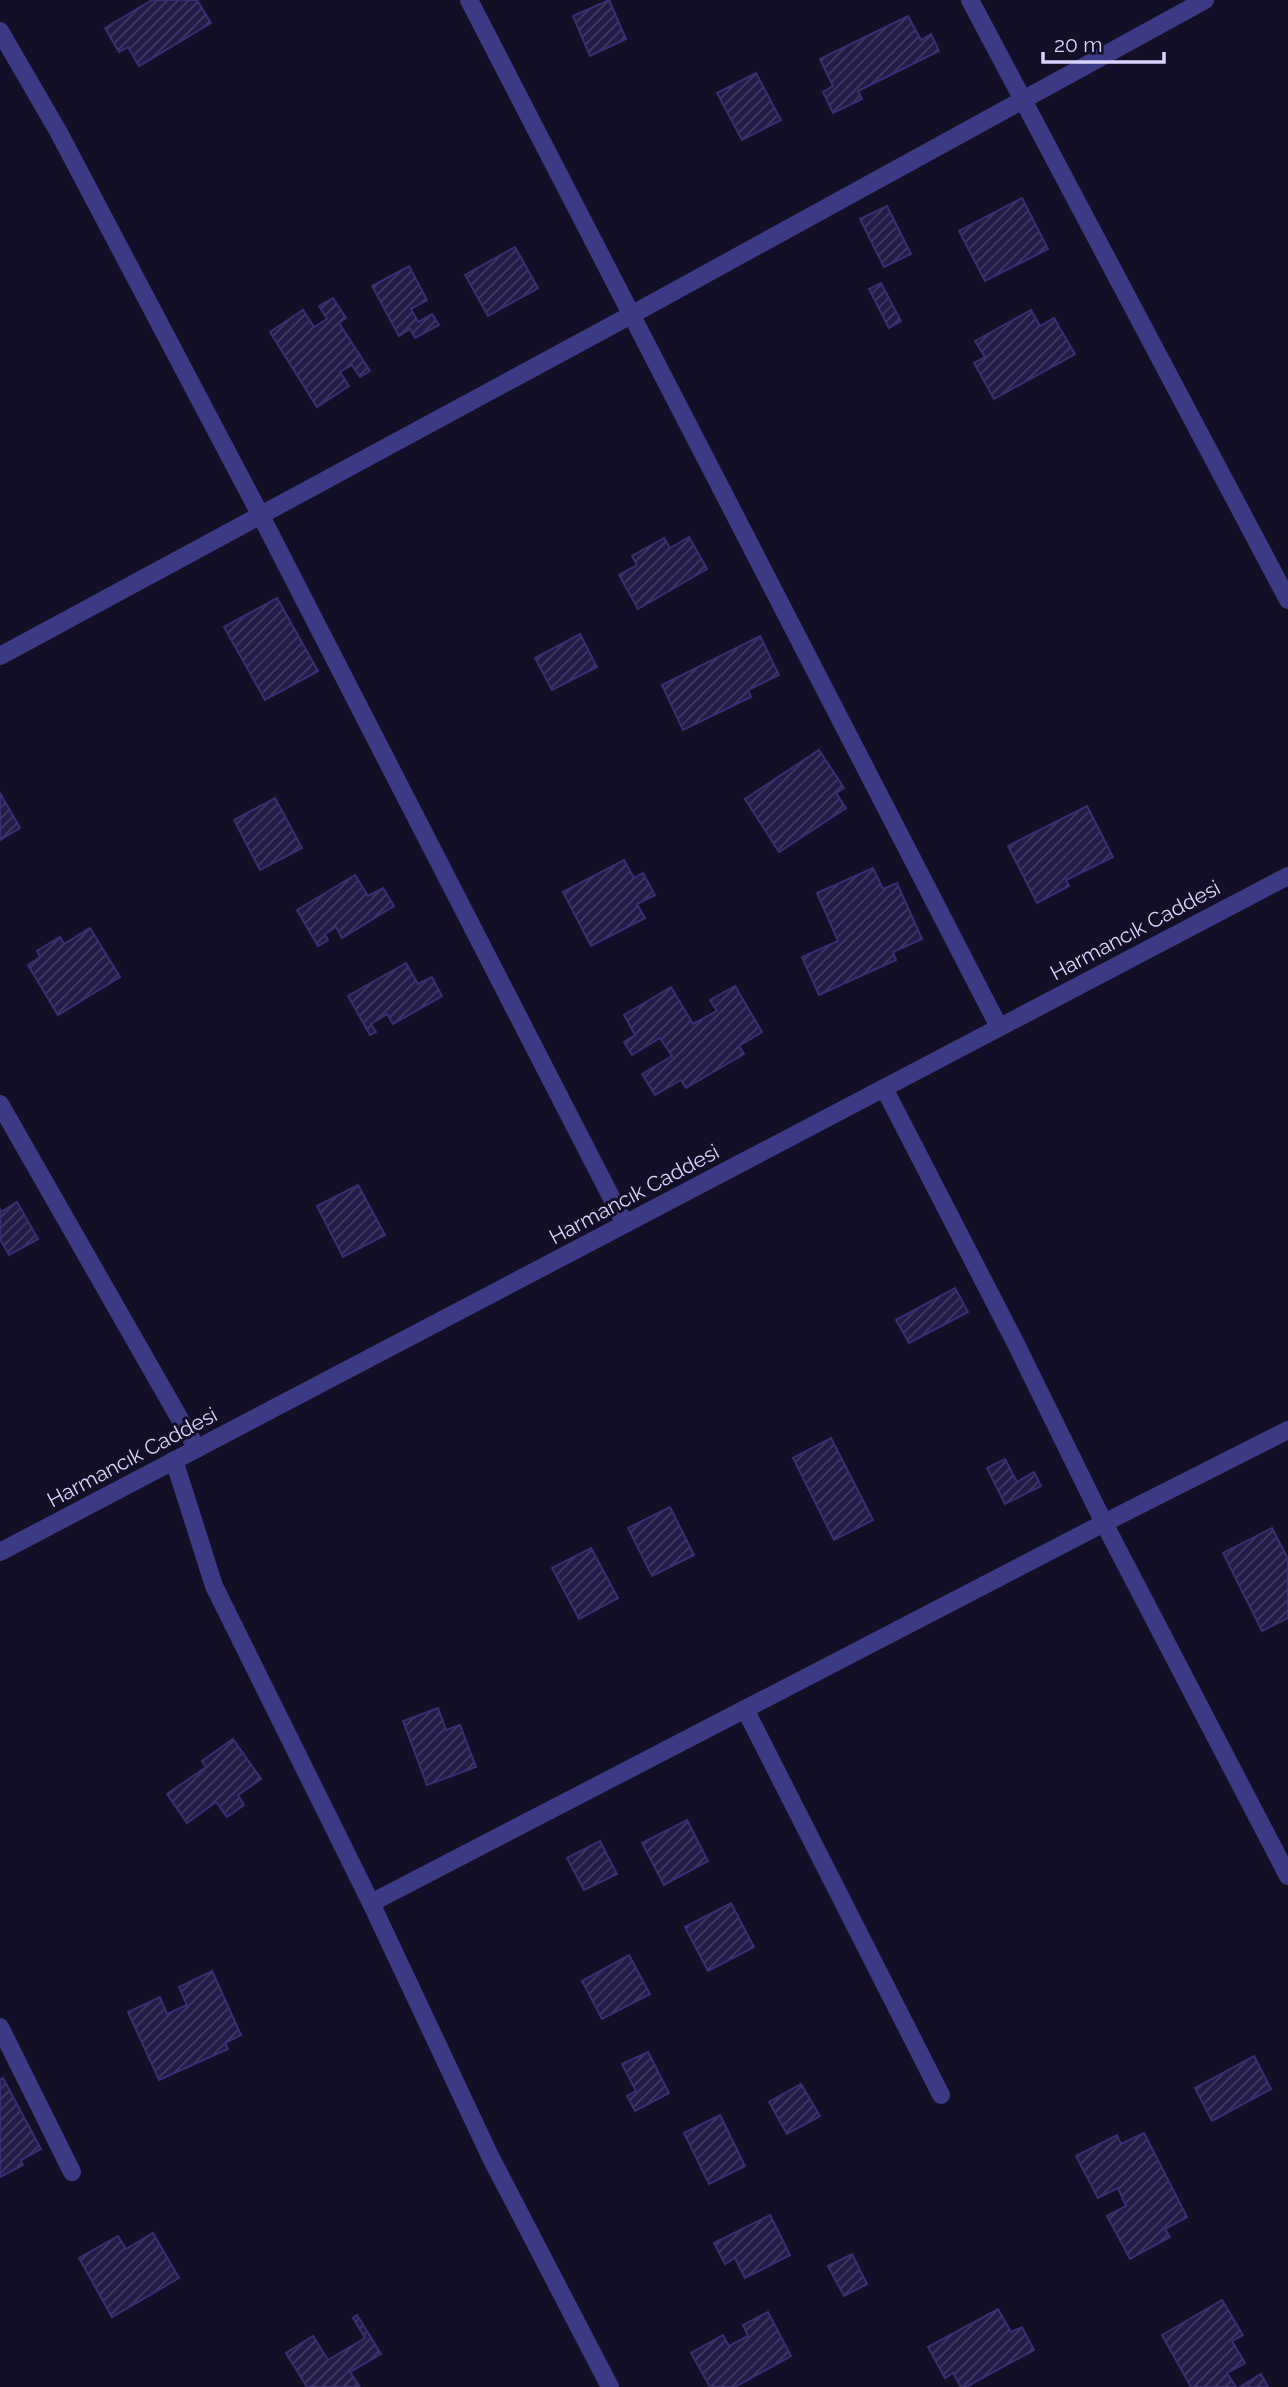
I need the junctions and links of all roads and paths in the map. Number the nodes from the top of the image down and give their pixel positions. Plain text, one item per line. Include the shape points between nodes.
1 (469, 0) edge
2 (970, 0) edge
3 (1205, 0) edge
4 (0, 31) edge
5 (1021, 99) junction
6 (631, 315) junction
7 (261, 516) junction
8 (1288, 600) edge
9 (0, 656) edge
10 (1288, 876) edge
11 (999, 1027) junction
12 (884, 1088) junction
13 (0, 1104) edge
14 (625, 1224) junction
15 (1288, 1430) edge
16 (197, 1449) junction
17 (174, 1460) junction
18 (1104, 1523) junction
19 (0, 1552) edge
20 (745, 1709) junction
21 (1288, 1876) edge
22 (371, 1903) junction
23 (0, 2027) edge
24 (941, 2095) dead end
25 (72, 2172) dead end
26 (610, 2387) edge

1 - 6 street
2 - 5 street
3 - 5 street
4 - 7 street via 58,131
5 - 6 street
5 - 8 street
6 - 7 street
6 - 11 street
7 - 9 street
7 - 14 street
10 - 11 street, Harmancık Caddesi
11 - 12 street, Harmancık Caddesi
12 - 14 street, Harmancık Caddesi
12 - 18 street
13 - 16 street
14 - 16 street, Harmancık Caddesi
15 - 18 street
16 - 17 street, Harmancık Caddesi
17 - 19 street, Harmancık Caddesi
17 - 22 street via 214,1586
18 - 20 street
18 - 21 street
20 - 22 street
20 - 24 street
22 - 26 street via 490,2156
23 - 25 street

